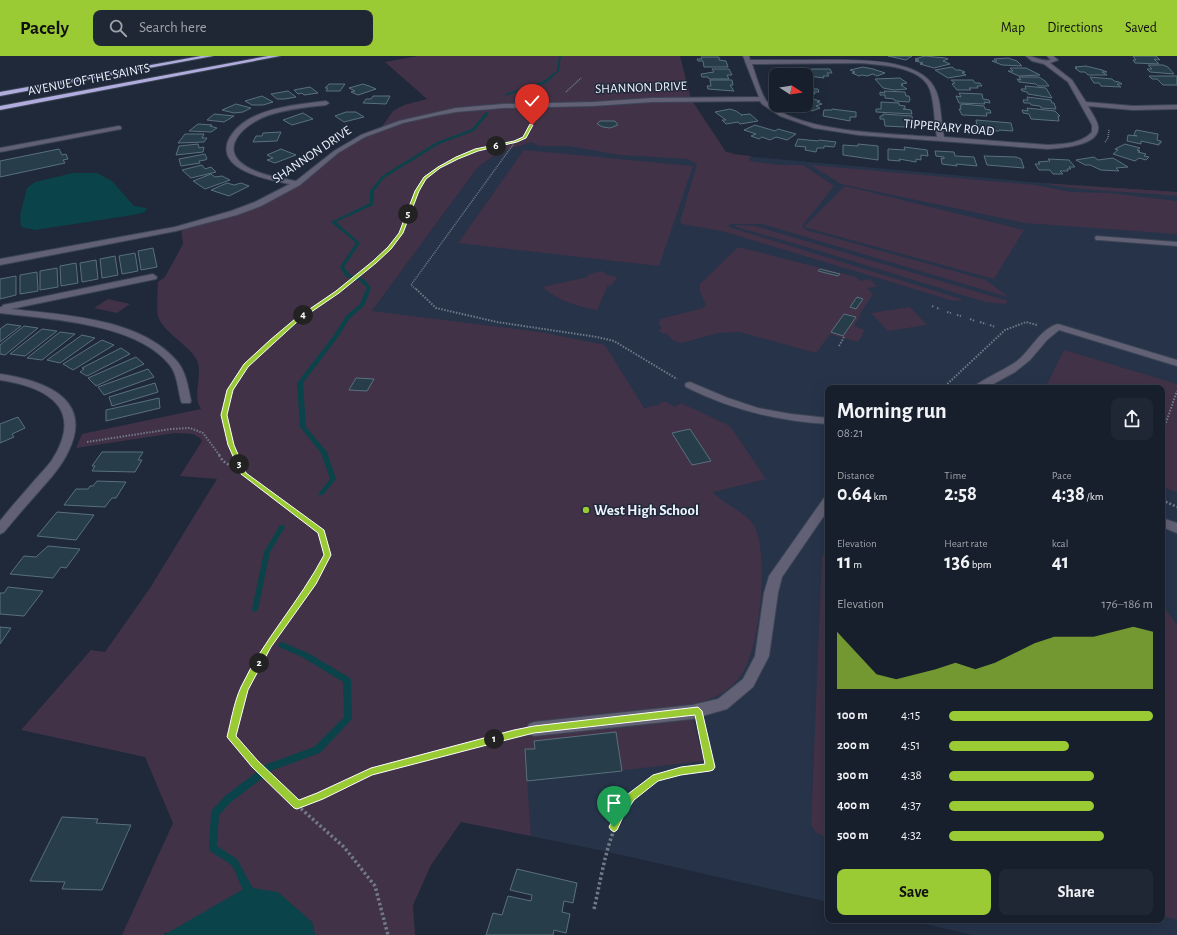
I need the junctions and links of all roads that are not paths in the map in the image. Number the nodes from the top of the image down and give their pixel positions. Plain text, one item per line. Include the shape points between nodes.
1 (210, 56) edge
2 (277, 56) edge
3 (1029, 56) edge
4 (1050, 56) edge
5 (747, 59) edge
6 (1045, 62) junction
7 (0, 94) edge
8 (763, 99) junction
9 (326, 103) dead end
10 (1083, 104) junction
11 (1177, 107) edge
12 (0, 108) edge
13 (119, 128) dead end
14 (941, 140) junction
15 (0, 150) edge
16 (297, 184) junction
17 (1099, 238) dead end
18 (1177, 244) edge
19 (0, 262) edge
20 (153, 277) dead end
21 (0, 309) edge
22 (1177, 363) edge
23 (0, 377) edge
24 (690, 385) road end
25 (983, 385) edge
26 (186, 401) dead end
27 (825, 421) edge
28 (825, 505) edge
29 (1165, 523) edge
30 (1177, 528) edge
31 (0, 529) edge
32 (534, 730) road end

1 - 7 highway, AVENUE OF THE SAINTS
2 - 12 highway, AVENUE OF THE SAINTS
3 - 6 street, TIPPERARY ROAD via 1032,60
4 - 6 street via 1055,60
5 - 8 street, TIPPERARY ROAD
5 - 14 street via 858,60 891,65 912,72 923,77 932,86
6 - 10 street, TIPPERARY ROAD via 1070,81
8 - 14 street, TIPPERARY ROAD via 764,103 782,115 814,126 859,133
8 - 16 street, SHANNON DRIVE via 503,106 434,114 401,122 363,136 336,152
9 - 16 street via 296,106 266,114 246,123 237,131 230,143 229,150 237,163 270,178
10 - 11 street via 1134,108
10 - 14 street, TIPPERARY ROAD via 1095,125 1095,132 1089,139 1078,143 1048,147
13 - 15 street
16 - 19 street, SHANNON DRIVE via 258,204 206,222
17 - 18 street
20 - 21 street
21 - 26 street via 88,322 140,338 172,361 178,371
22 - 25 street via 1058,328 1052,330 1022,363
23 - 31 street via 26,381 54,394 65,406 70,417 70,431 57,461
24 - 27 street via 714,398 762,414
28 - 32 street via 776,576 762,656 748,683 722,704 698,711
29 - 30 street

